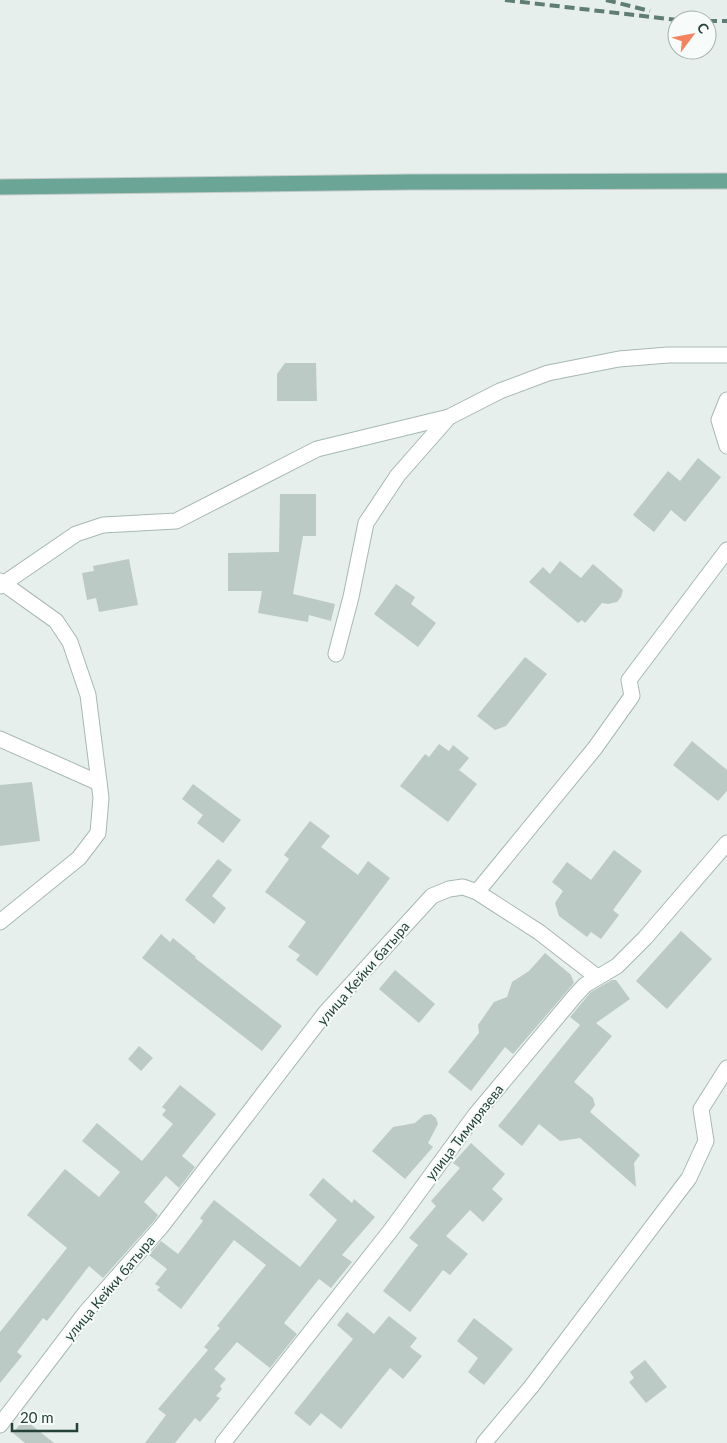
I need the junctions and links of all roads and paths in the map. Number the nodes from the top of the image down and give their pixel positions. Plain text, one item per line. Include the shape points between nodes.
1 (727, 181) edge
2 (0, 188) edge
3 (727, 355) edge
4 (727, 400) edge
5 (449, 417) junction
6 (727, 446) edge
7 (727, 550) edge
8 (1, 583) edge
9 (336, 654) dead end
10 (0, 739) edge
11 (99, 783) junction
12 (727, 843) edge
13 (477, 892) junction
14 (0, 922) edge
15 (597, 977) junction
16 (727, 1068) edge
17 (0, 1425) edge
18 (223, 1443) edge
19 (484, 1443) edge

1 - 2 main road
3 - 5 street via 619,359 548,373 500,391
4 - 6 street via 719,420
5 - 8 street via 317,449 176,521 103,525 76,534
5 - 9 street via 398,475 366,523
7 - 13 street via 629,680 632,696 594,748
8 - 11 street via 56,622 70,642 88,695
10 - 11 street
11 - 14 street via 98,833 79,858
12 - 15 street, улица Тимирязева via 645,938 617,966
13 - 15 street via 539,932
13 - 17 street, улица Кейки батыра via 463,887 432,896 384,947 326,1012 160,1227 86,1312
15 - 18 street, улица Тимирязева via 574,997 476,1114 391,1230
16 - 19 street via 701,1109 706,1141 689,1178 531,1387

